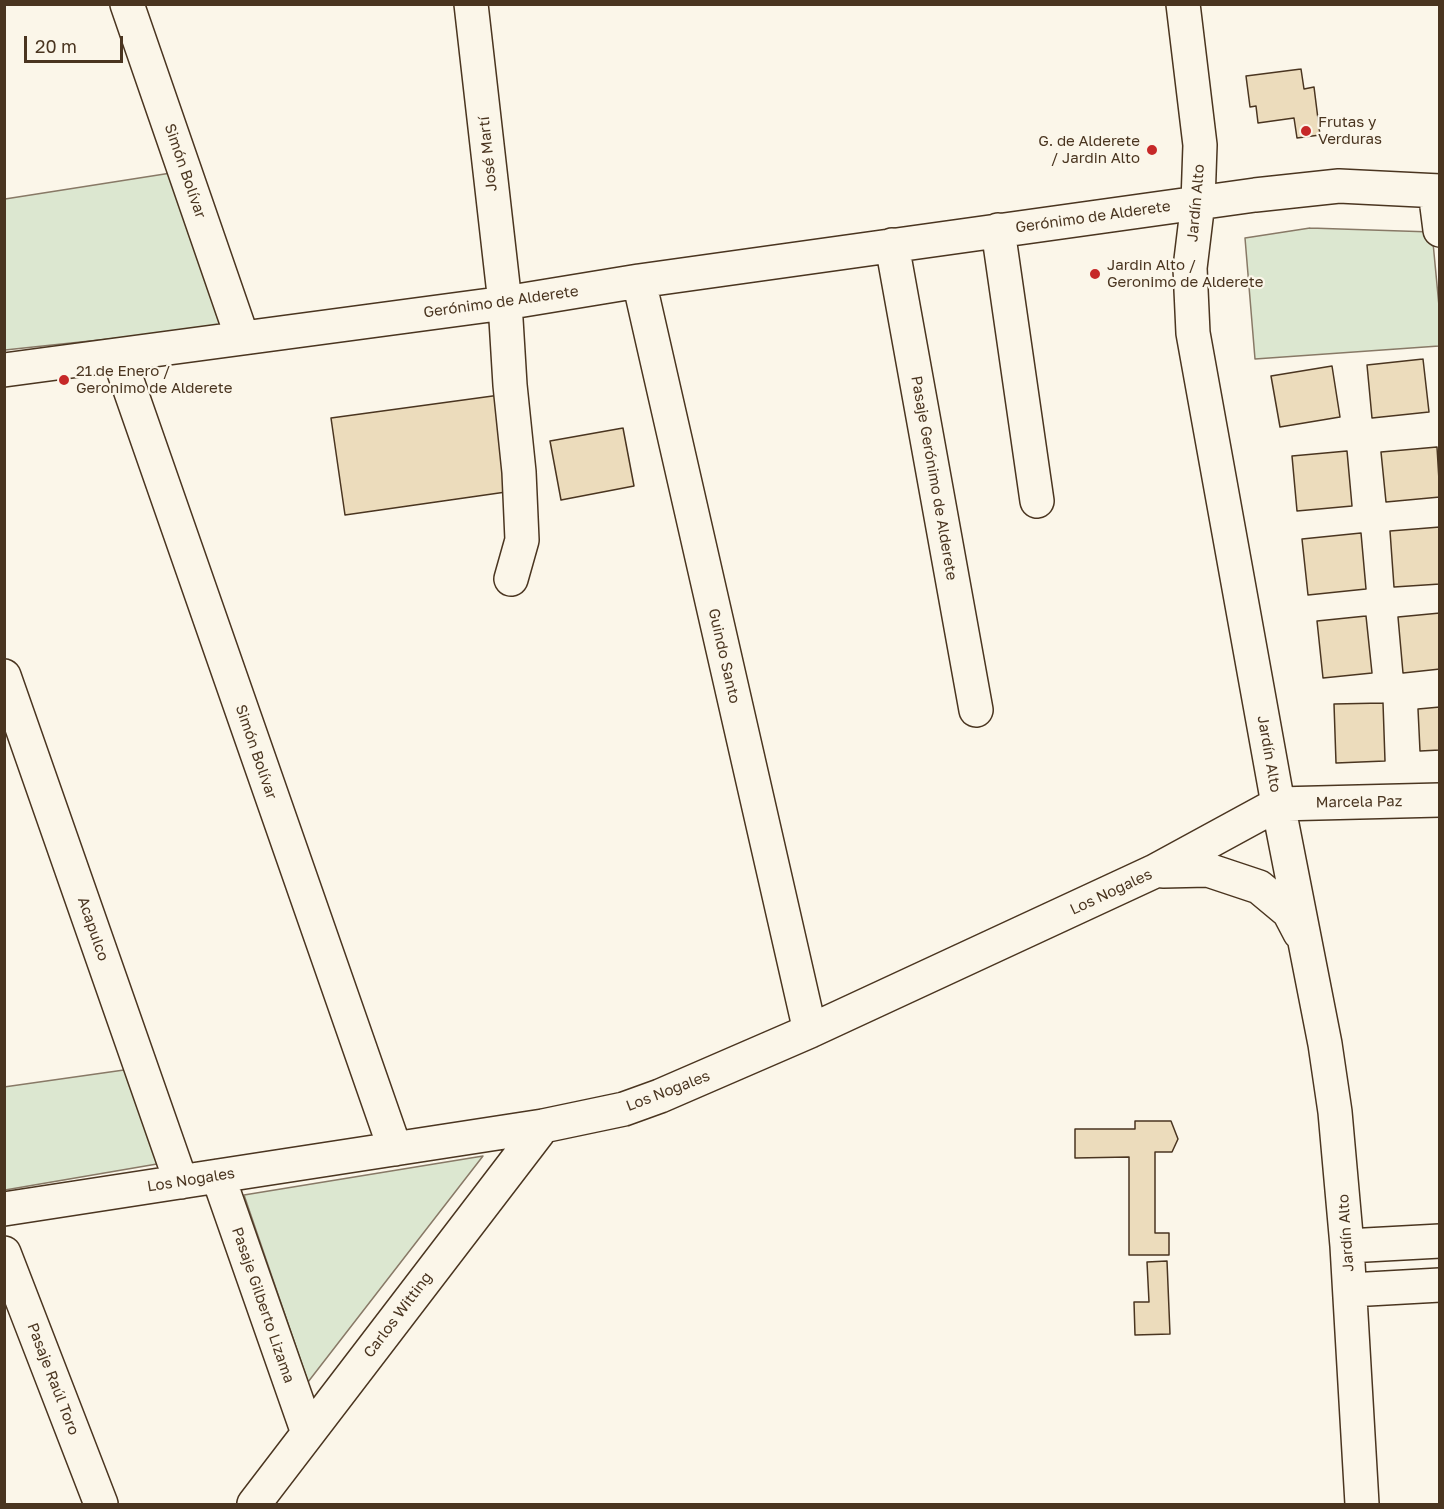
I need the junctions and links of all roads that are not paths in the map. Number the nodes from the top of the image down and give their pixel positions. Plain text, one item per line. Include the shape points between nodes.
1 (127, 4) edge
2 (471, 4) edge
3 (1183, 4) edge
4 (1437, 191) edge
5 (1198, 202) junction
6 (998, 230) junction
7 (1440, 230) edge
8 (892, 245) junction
9 (639, 281) junction
10 (505, 303) junction
11 (242, 337) junction
12 (118, 355) junction
13 (4, 370) edge
14 (1037, 501) dead end
15 (511, 579) dead end
16 (4, 676) edge
17 (976, 710) dead end
18 (1440, 801) edge
19 (1278, 804) junction
20 (1155, 871) junction
21 (1305, 943) junction
22 (810, 1031) junction
23 (543, 1126) junction
24 (394, 1149) junction
25 (218, 1176) junction
26 (181, 1182) junction
27 (4, 1209) edge
28 (1440, 1241) edge
29 (1347, 1246) junction
30 (4, 1253) edge
31 (1440, 1285) edge
32 (1350, 1290) junction
33 (308, 1433) junction
34 (101, 1504) edge
35 (254, 1504) edge
36 (1362, 1504) edge

1 - 11 street, Simón Bolívar
2 - 10 street, José Martí
3 - 5 street, Jardín Alto via 1200,145
4 - 5 street, Gerónimo de Alderete via 1339,186
4 - 7 street
5 - 6 street, Gerónimo de Alderete
5 - 19 street, Jardín Alto via 1190,268 1192,333
6 - 8 street, Gerónimo de Alderete
6 - 14 street, Gerónimo de Alderete
8 - 9 street, Gerónimo de Alderete
8 - 17 street, Pasaje Gerónimo de Alderete
9 - 10 street, Gerónimo de Alderete
9 - 22 street, Guindo Santo
10 - 11 street, Gerónimo de Alderete
10 - 15 street, José Martí via 522,540
11 - 12 street, Gerónimo de Alderete
12 - 13 street, Gerónimo de Alderete
12 - 24 street, Simón Bolívar
16 - 26 street, Acapulco
18 - 19 street, Marcela Paz
19 - 20 street, Los Nogales
19 - 21 street, Jardín Alto
20 - 21 street via 1208,870 1259,887 1289,912
20 - 22 street, Los Nogales
21 - 29 street, Jardín Alto via 1335,1112
22 - 23 street, Los Nogales via 624,1109
23 - 24 street, Los Nogales
23 - 33 street, Carlos Witting
24 - 25 street, Los Nogales
25 - 26 street, Los Nogales
25 - 33 street, Pasaje Gilberto Lizama
26 - 27 street, Los Nogales
28 - 29 street
29 - 32 street, Jardín Alto
30 - 34 street, Pasaje Raúl Toro
31 - 32 street
32 - 36 street, Jardín Alto
33 - 35 street, Carlos Witting

